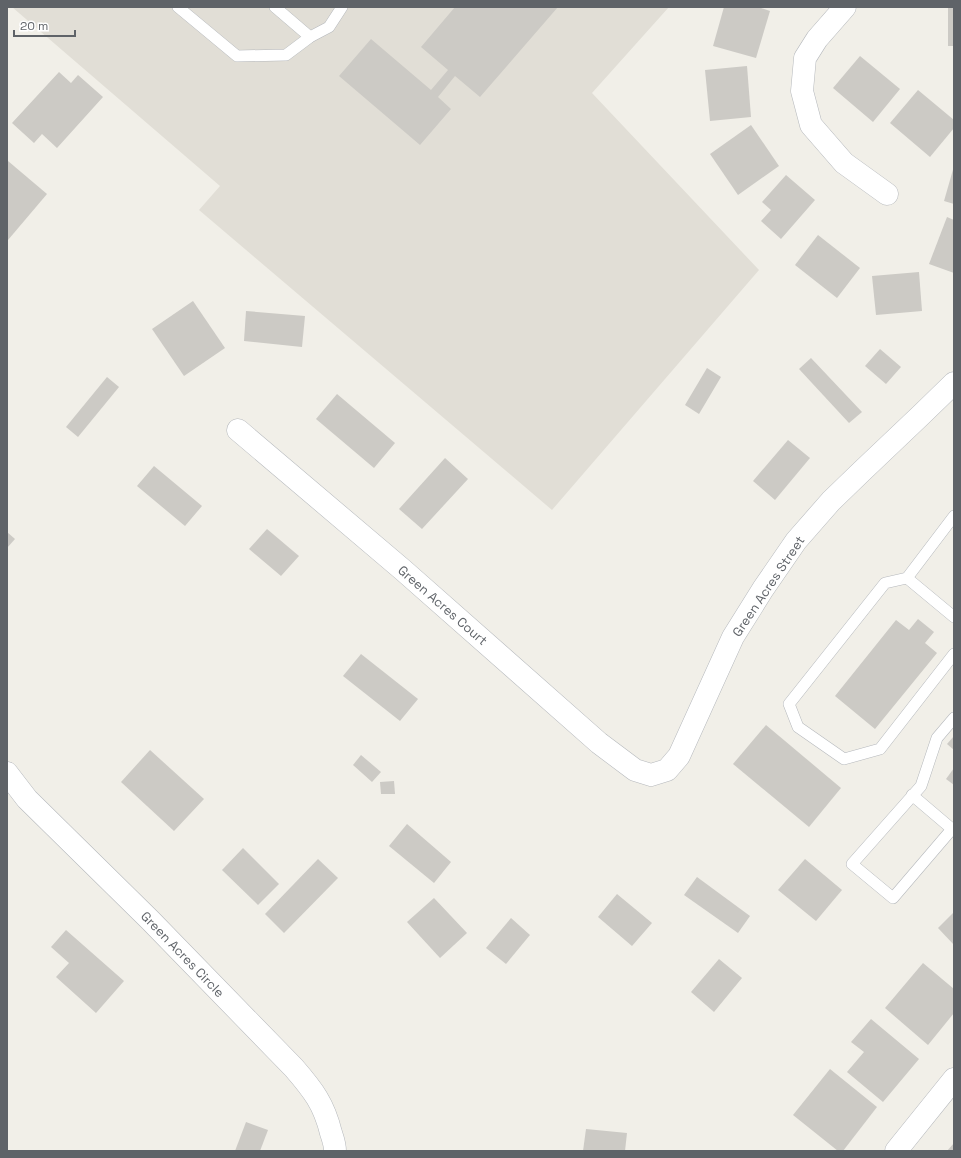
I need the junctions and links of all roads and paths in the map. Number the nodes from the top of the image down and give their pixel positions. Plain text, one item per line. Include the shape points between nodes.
1 (178, 7) edge
2 (275, 7) edge
3 (845, 7) edge
4 (337, 9) edge
5 (310, 37) junction
6 (887, 194) dead end
7 (954, 382) edge
8 (238, 430) dead end
9 (954, 516) edge
10 (907, 578) junction
11 (954, 617) edge
12 (954, 654) edge
13 (954, 718) edge
14 (7, 773) edge
15 (651, 775) joint
16 (912, 794) junction
17 (954, 1079) edge
18 (335, 1151) edge
19 (896, 1151) edge

1 - 5 lane via 237,56 286,55
2 - 5 lane
3 - 6 street via 817,39 805,58 802,91 811,125 844,163
4 - 5 lane via 329,27
7 - 15 street, Green Acres Street via 851,481 796,542 734,637 679,756 667,770
8 - 15 street, Green Acres Court via 403,570 599,743 635,770
9 - 10 lane
10 - 11 lane
10 - 12 lane via 885,583 789,704 798,727 844,759 880,749
13 - 16 lane via 937,738 921,786
14 - 18 street, Green Acres Circle via 27,799 150,920 294,1068 312,1090 326,1115
16 - 16 lane via 852,864 893,898 952,829
17 - 19 street

